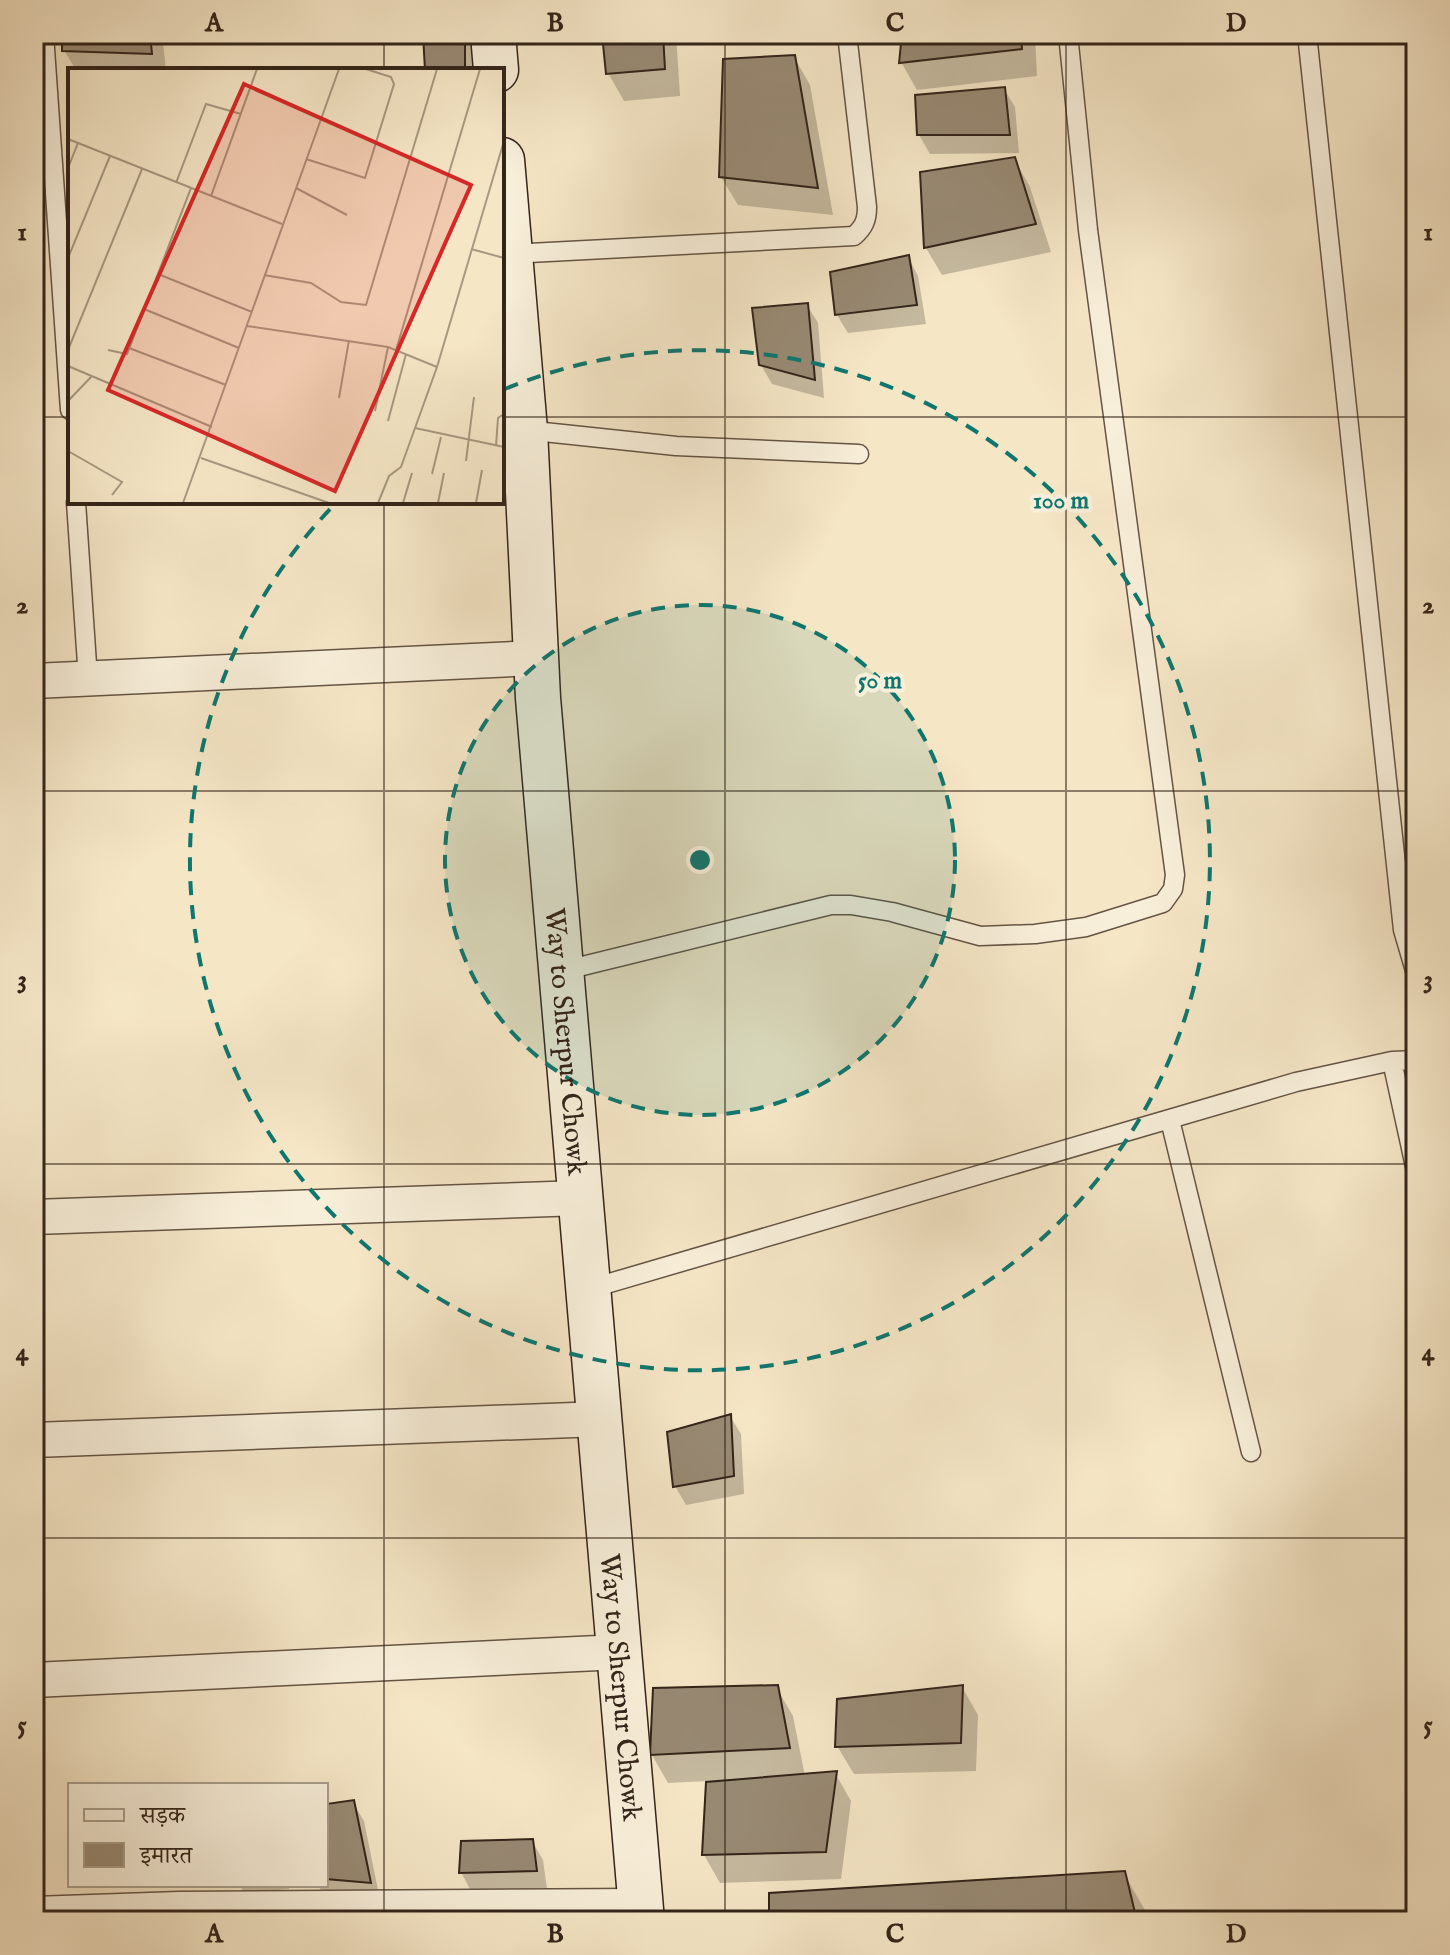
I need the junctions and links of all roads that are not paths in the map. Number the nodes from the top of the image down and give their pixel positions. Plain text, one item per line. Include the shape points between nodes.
1 (44, 34) edge
2 (493, 34) edge
3 (847, 34) edge
4 (1068, 34) edge
5 (1307, 34) edge
6 (496, 68) edge
7 (54, 169) junction
8 (34, 170) edge
9 (504, 184) edge
10 (510, 254) junction
11 (68, 380) edge
12 (525, 430) junction
13 (859, 454) dead end
14 (76, 504) edge
15 (536, 658) junction
16 (88, 679) junction
17 (34, 681) edge
18 (562, 971) junction
19 (1416, 974) edge
20 (1416, 1060) edge
21 (1392, 1061) junction
22 (1170, 1120) junction
23 (1416, 1171) edge
24 (581, 1198) junction
25 (34, 1217) edge
26 (589, 1289) junction
27 (600, 1419) junction
28 (34, 1440) edge
29 (1251, 1452) dead end
30 (620, 1652) junction
31 (34, 1680) edge
32 (642, 1913) edge
33 (34, 1914) edge

1 - 7 lane
2 - 6 street
3 - 10 lane via 867,207 863,228 854,236
4 - 18 lane via 1088,230 1173,889 1163,903 1143,911 1035,934 980,936 892,912 831,905
5 - 19 lane via 1400,905
7 - 8 lane
7 - 11 lane
9 - 10 street, Way to Sherpur Chowk
10 - 12 street, Way to Sherpur Chowk
12 - 13 lane via 676,446
12 - 15 street, Way to Sherpur Chowk
14 - 16 lane
15 - 16 street
15 - 18 street, Way to Sherpur Chowk
16 - 17 street
18 - 24 street, Way to Sherpur Chowk
20 - 21 lane
21 - 22 lane via 1296,1082
21 - 23 lane
22 - 26 lane
22 - 29 lane
24 - 25 street
24 - 26 street, Way to Sherpur Chowk
26 - 27 street, Way to Sherpur Chowk
27 - 28 street
27 - 30 street, Way to Sherpur Chowk
30 - 31 street
30 - 32 street, Way to Sherpur Chowk
32 - 33 street via 179,1909

